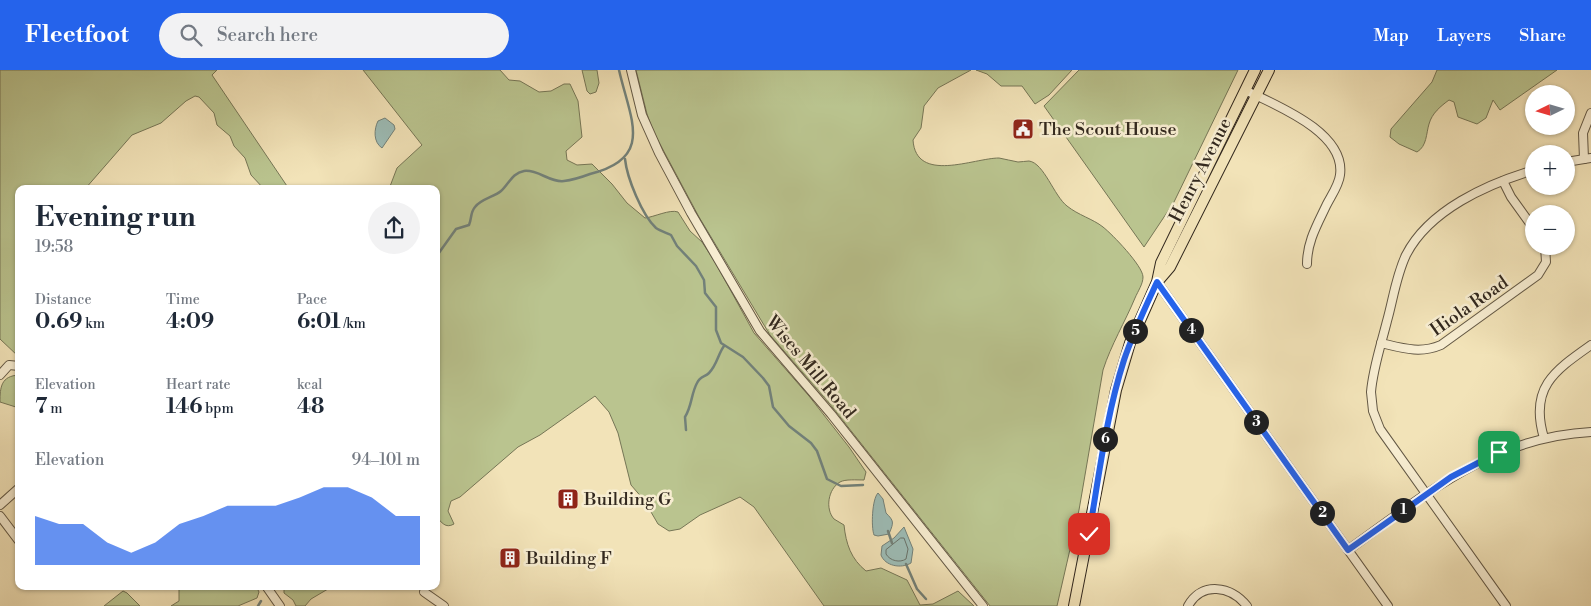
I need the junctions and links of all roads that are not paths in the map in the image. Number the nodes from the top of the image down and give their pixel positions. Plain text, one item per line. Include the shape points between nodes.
1 (631, 70) edge
2 (1255, 70) edge
3 (1269, 70) edge
4 (1245, 90) junction
5 (1256, 96) junction
6 (1591, 113) edge
7 (1588, 159) edge
8 (1575, 161) edge
9 (1525, 173) edge
10 (1503, 181) junction
11 (1525, 217) edge
12 (1546, 255) edge
13 (1307, 264) dead end
14 (1157, 282) junction
15 (1381, 343) junction
16 (1591, 345) edge
17 (15, 366) edge
18 (0, 375) edge
19 (1591, 432) edge
20 (1544, 438) junction
21 (15, 492) edge
22 (1426, 494) junction
23 (0, 505) edge
24 (0, 516) edge
25 (15, 537) edge
26 (1348, 550) junction
27 (269, 590) edge
28 (424, 592) dead end
29 (280, 606) edge
30 (444, 606) edge
31 (983, 606) edge
32 (1074, 606) edge
33 (1188, 606) edge
34 (1247, 606) edge
35 (1387, 606) edge
36 (1506, 606) edge

1 - 31 street, Wises Mill Road via 642,114 659,152 760,332 826,407
2 - 4 main road, Henry Avenue
3 - 5 main road, Henry Avenue
4 - 5 street
4 - 14 main road, Henry Avenue via 1161,262
5 - 13 street via 1315,128 1340,160 1340,176 1310,240
5 - 14 main road, Henry Avenue via 1170,267
6 - 7 street via 1583,133
7 - 8 street
9 - 10 street
10 - 11 street
10 - 15 street via 1439,217 1414,243 1401,268
12 - 15 street, Hiola Road via 1546,262 1538,275 1441,345 1418,351
14 - 26 street
14 - 32 main road, Henry Avenue via 1135,331 1118,383
15 - 22 street via 1371,385 1373,411 1381,431
16 - 20 street via 1562,366 1547,383 1539,406
17 - 18 street via 8,366
19 - 20 street
20 - 22 street via 1486,458
21 - 23 street
22 - 26 street
22 - 36 street
24 - 25 street
26 - 35 street
27 - 29 street
28 - 30 street
33 - 34 street via 1200,593 1220,589 1233,593

